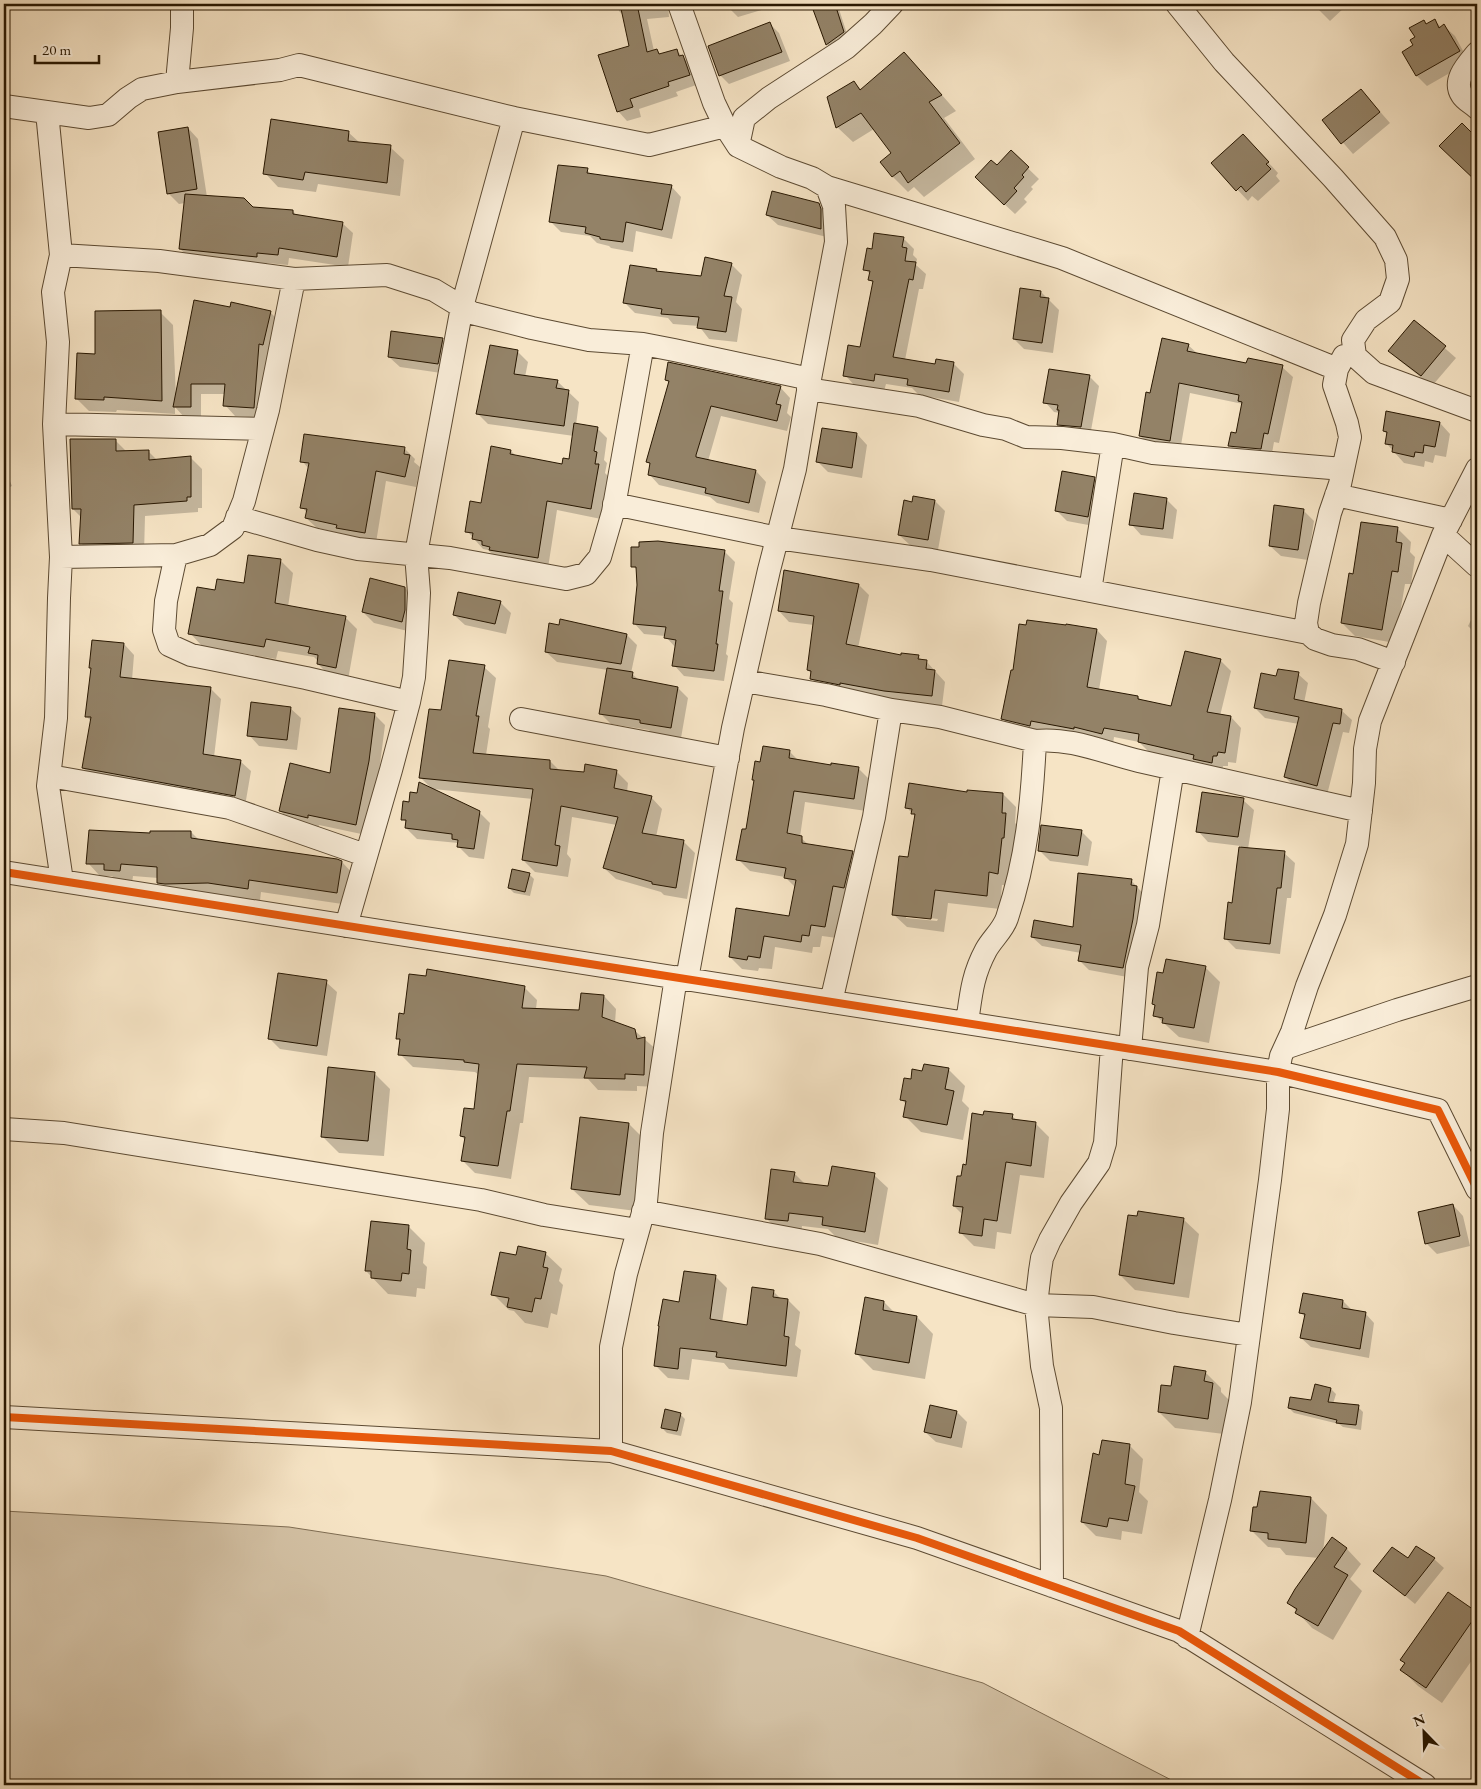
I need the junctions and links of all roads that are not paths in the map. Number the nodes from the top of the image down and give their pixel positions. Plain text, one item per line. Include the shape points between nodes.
1 (182, 4) edge
2 (679, 4) edge
3 (892, 4) edge
4 (1177, 4) edge
5 (1477, 53) edge
6 (177, 82) junction
7 (4, 106) edge
8 (1477, 108) edge
9 (47, 112) junction
10 (514, 118) junction
11 (725, 126) junction
12 (738, 146) junction
13 (827, 187) junction
14 (61, 255) junction
15 (294, 279) junction
16 (462, 307) junction
17 (1353, 340) junction
18 (643, 344) junction
19 (1337, 369) junction
20 (809, 384) junction
21 (1477, 411) edge
22 (54, 424) junction
23 (263, 429) junction
24 (1113, 444) junction
25 (1343, 469) junction
26 (1477, 469) edge
27 (1336, 495) junction
28 (614, 504) junction
29 (238, 517) junction
30 (1447, 527) junction
31 (778, 538) junction
32 (416, 554) junction
33 (176, 555) junction
34 (61, 557) junction
35 (1477, 566) edge
36 (1090, 591) junction
37 (1308, 633) junction
38 (1394, 662) junction
39 (744, 681) junction
40 (409, 702) junction
41 (891, 710) junction
42 (521, 719) dead end
43 (1035, 741) junction
44 (728, 758) junction
45 (1173, 769) junction
46 (50, 776) junction
47 (1361, 811) junction
48 (366, 855) junction
49 (4, 872) edge
50 (62, 881) junction
51 (346, 926) junction
52 (681, 978) junction
53 (1477, 986) edge
54 (831, 1002) junction
55 (967, 1023) junction
56 (1121, 1047) junction
57 (1285, 1048) junction
58 (1278, 1072) junction
59 (4, 1130) edge
60 (1477, 1189) edge
61 (641, 1221) junction
62 (1036, 1305) junction
63 (1249, 1334) junction
64 (4, 1417) edge
65 (611, 1451) junction
66 (1052, 1586) junction
67 (1187, 1637) junction
68 (1425, 1785) edge

1 - 6 street
2 - 11 street
3 - 12 street via 846,48 768,98 744,118
4 - 17 street via 1224,62 1384,237 1396,260 1398,278 1390,302 1366,320
5 - 8 street via 1462,72 1459,87 1462,96
6 - 9 street via 142,89 108,115 89,118
6 - 10 street via 299,65
7 - 9 street
9 - 14 street
10 - 11 street via 649,145
10 - 16 street
11 - 12 street
12 - 13 street
13 - 19 street via 1062,258
13 - 20 street via 834,206 836,242
14 - 15 street via 159,261
14 - 22 street via 53,292 58,342
15 - 16 street via 387,276 434,290
15 - 23 street
16 - 18 street via 472,313 590,340
16 - 32 street
17 - 19 street
17 - 21 street via 1355,356 1374,373
18 - 20 street
18 - 28 street
19 - 25 street via 1334,385 1350,437
20 - 24 street via 919,406 1026,437
20 - 31 street via 795,469
22 - 23 street
22 - 34 street
23 - 29 street
24 - 25 street via 1153,453
24 - 36 street
25 - 27 street
26 - 30 street
27 - 30 street
27 - 37 street via 1309,603
28 - 31 street
28 - 32 street via 600,557 586,574 566,580
29 - 32 street via 358,549
29 - 33 street via 233,528 210,545
30 - 35 street
30 - 38 street
31 - 36 street via 932,560
31 - 39 street
32 - 40 street via 418,622
33 - 34 street
33 - 40 street via 166,601 164,630 169,645 191,655
34 - 46 street via 56,718
36 - 37 street
37 - 38 street via 1332,645 1358,649
38 - 47 street via 1370,722 1364,748
39 - 41 street
39 - 44 street
40 - 48 street
41 - 43 street
41 - 54 street via 874,817
42 - 44 street
43 - 45 street via 1072,742
43 - 55 street via 1032,801 1023,860 1006,921 986,949 973,979
44 - 52 street
45 - 47 street
45 - 56 street via 1148,925
46 - 48 street via 230,808
46 - 50 street via 48,786
47 - 57 street via 1357,844 1335,915
48 - 51 street
49 - 50 street
50 - 51 street
51 - 52 street
52 - 54 street
52 - 61 street via 652,1132 646,1202
53 - 57 street
54 - 55 street
55 - 56 street
56 - 58 street
56 - 62 street via 1099,1163 1071,1203 1042,1258
57 - 58 street
58 - 60 street via 1438,1110
58 - 63 street via 1278,1109
59 - 61 street via 74,1134 481,1200 544,1215
61 - 62 street via 820,1244
61 - 65 street via 610,1347
62 - 63 street via 1093,1308
62 - 66 street via 1042,1366 1051,1408
63 - 67 street via 1240,1402 1220,1500
64 - 65 street
65 - 66 street via 917,1538
66 - 67 street
67 - 68 street

